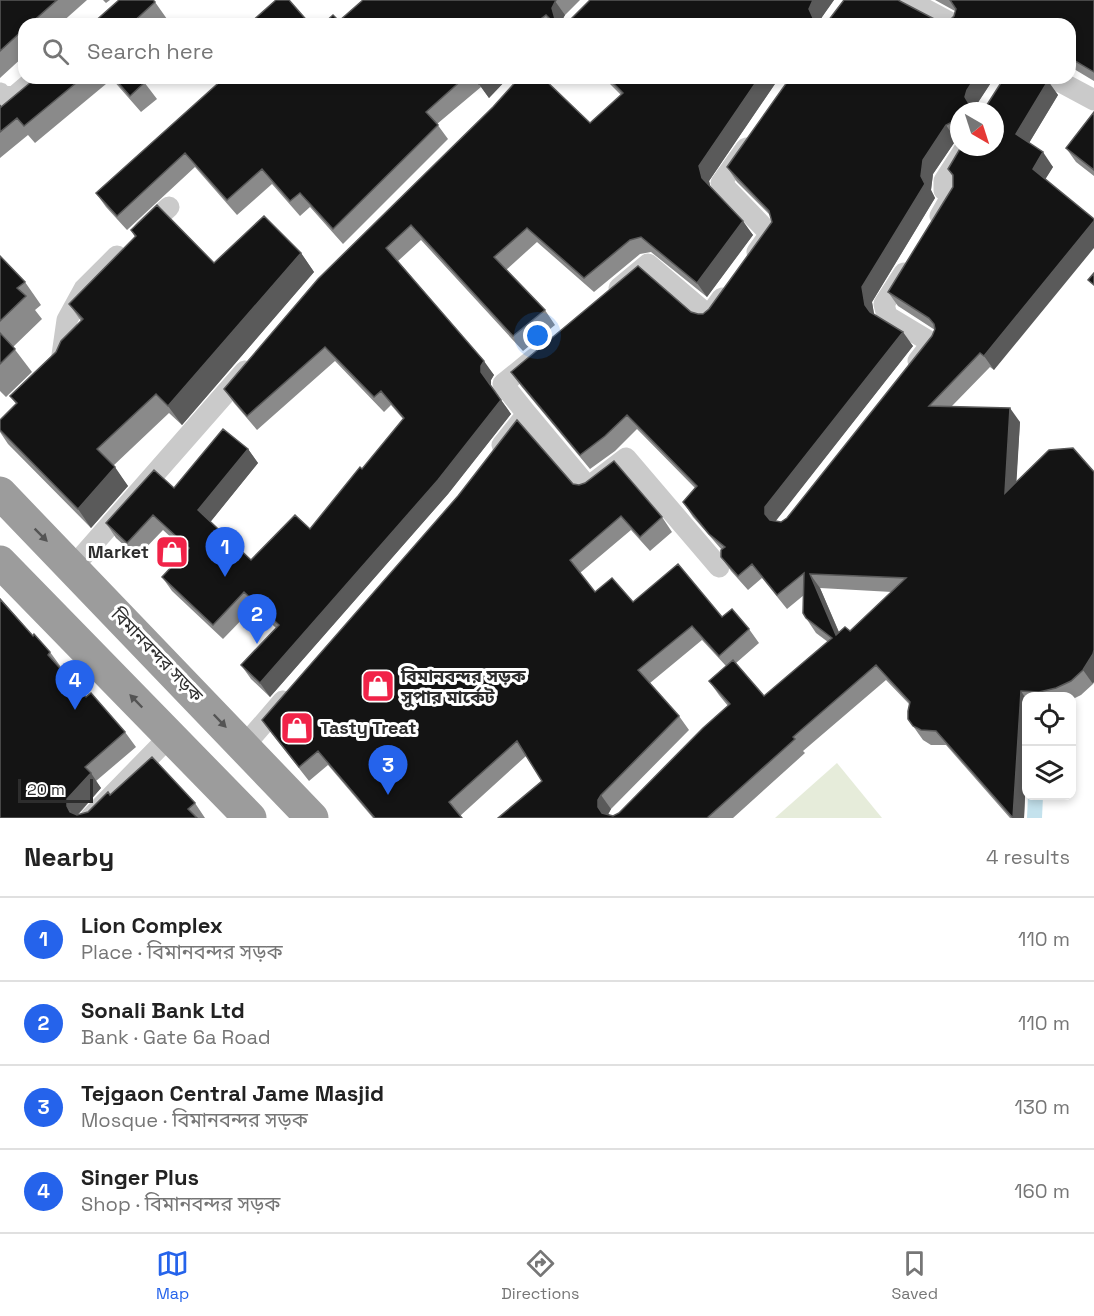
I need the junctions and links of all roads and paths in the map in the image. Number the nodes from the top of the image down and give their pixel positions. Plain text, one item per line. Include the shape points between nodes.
1 (908, 0) edge
2 (942, 18) edge
3 (29, 84) edge
4 (1064, 84) edge
5 (0, 93) edge
6 (1094, 100) edge
7 (754, 135) edge
8 (960, 156) edge
9 (168, 207) dead end
10 (928, 235) edge
11 (915, 255) edge
12 (603, 301) edge
13 (549, 346) edge
14 (257, 358) edge
15 (46, 377) edge
16 (903, 379) edge
17 (527, 414) junction
18 (490, 459) edge
19 (0, 493) edge
20 (0, 562) edge
21 (73, 567) junction
22 (719, 567) edge
23 (297, 685) edge
24 (170, 735) junction
25 (244, 746) junction
26 (90, 818) edge
27 (250, 818) edge
28 (312, 818) edge

1 - 2 street
3 - 5 street via 15,96 3,97
4 - 6 street
7 - 12 street via 721,183 770,234 709,316 648,264
8 - 10 street via 944,181 944,190 952,195
9 - 15 street via 84,289 67,320 62,362
11 - 16 street via 884,304 887,316 932,343
13 - 17 street via 503,384
14 - 21 street
17 - 18 street
17 - 22 street via 588,487 626,458
19 -> 21 highway, বিমানবন্দর সড়ক
24 -> 20 highway
21 -> 25 highway, বিমানবন্দর সড়ক
23 - 25 street
24 - 26 street
24 - 27 highway
25 - 28 highway, বিমানবন্দর সড়ক

